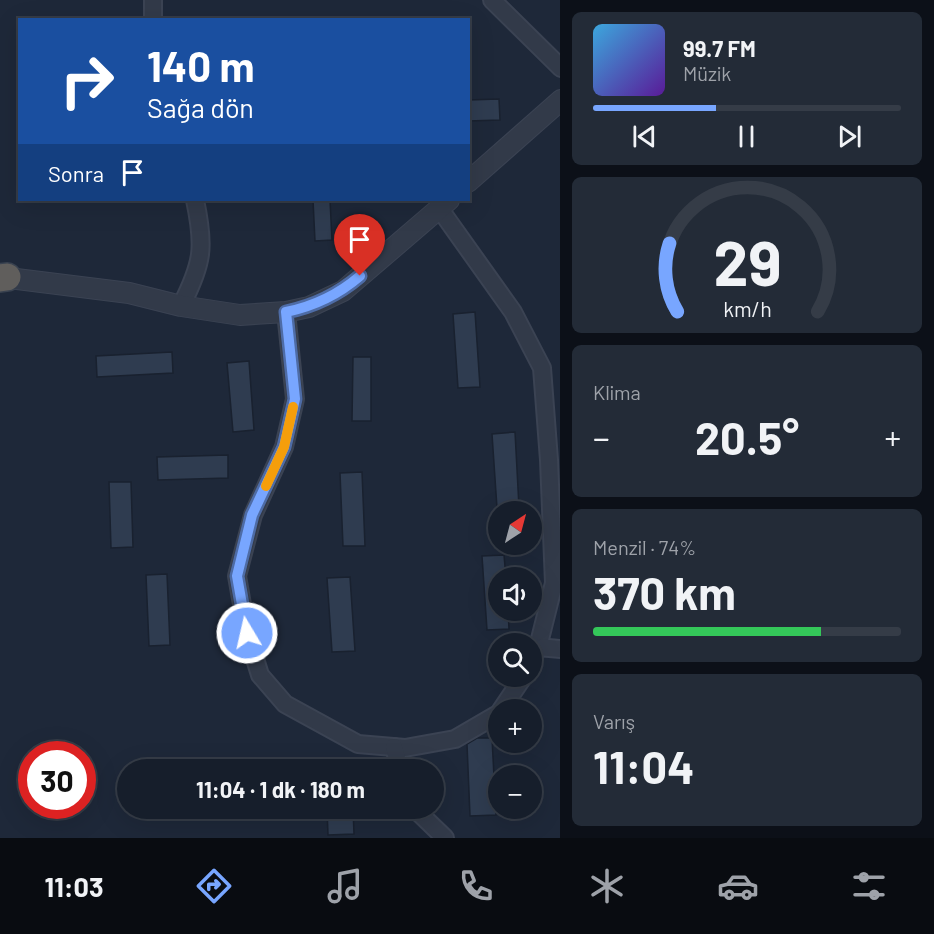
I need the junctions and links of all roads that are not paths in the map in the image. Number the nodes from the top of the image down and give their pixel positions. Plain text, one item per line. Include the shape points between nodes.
1 (153, 0) edge
2 (492, 0) edge
3 (153, 18) edge
4 (560, 67) edge
5 (560, 101) edge
6 (470, 180) edge
7 (195, 201) edge
8 (444, 204) edge
9 (2, 277) edge
10 (181, 306) junction
11 (286, 312) junction
12 (540, 633) edge
13 (560, 649) edge
14 (542, 653) edge
15 (488, 720) edge
16 (394, 747) junction
17 (397, 759) edge
18 (425, 819) edge
19 (445, 838) edge

1 - 3 street
2 - 4 street
5 - 6 street
7 - 10 street via 202,238 196,277
8 - 11 street via 343,291 309,307
8 - 12 street via 513,312 542,368 554,583
9 - 10 street via 129,293
10 - 11 street via 240,315
11 - 16 street via 295,399 284,447 252,515 237,576 247,633 260,675 285,704 358,744
13 - 14 street
15 - 16 street via 455,739
16 - 17 street
18 - 19 street

